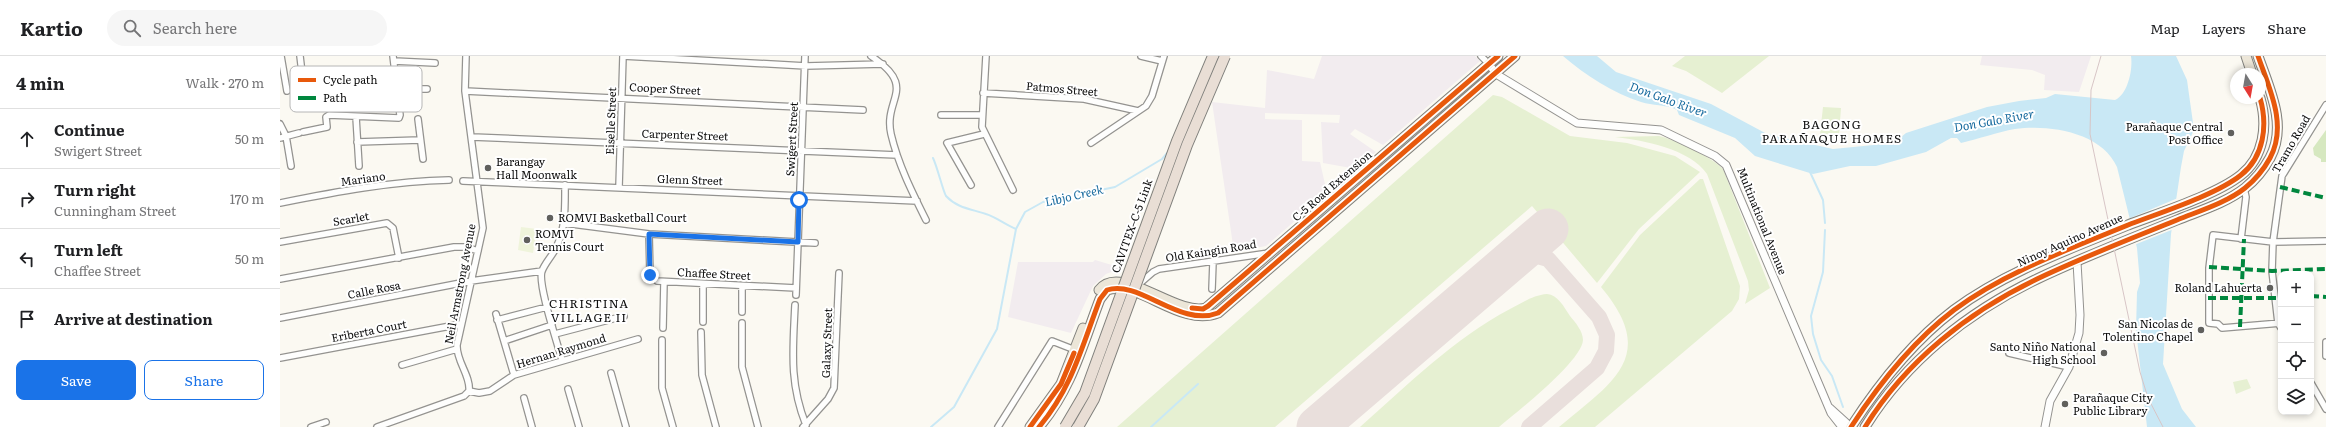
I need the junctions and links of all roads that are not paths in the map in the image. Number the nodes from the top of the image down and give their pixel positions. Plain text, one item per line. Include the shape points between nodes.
1 (281, 56) edge
2 (300, 56) edge
3 (466, 56) edge
4 (623, 56) edge
5 (805, 56) edge
6 (871, 56) edge
7 (986, 56) edge
8 (1141, 56) edge
9 (1213, 56) edge
10 (1225, 56) edge
11 (1481, 56) edge
12 (1498, 56) edge
13 (1515, 56) edge
14 (2246, 56) edge
15 (2258, 56) edge
16 (394, 58) edge
17 (1163, 59) edge
18 (435, 63) dead end
19 (883, 64) junction
20 (1489, 64) junction
21 (301, 66) edge
22 (806, 66) junction
23 (2250, 68) edge
24 (1496, 74) junction
25 (422, 90) edge
26 (427, 90) dead end
27 (2270, 90) junction
28 (466, 91) junction
29 (2266, 91) edge
30 (287, 92) dead end
31 (983, 93) junction
32 (622, 97) junction
33 (2261, 104) edge
34 (804, 106) junction
35 (2326, 106) edge
36 (864, 110) dead end
37 (1138, 111) junction
38 (400, 112) edge
39 (941, 115) dead end
40 (982, 115) junction
41 (356, 117) junction
42 (418, 120) dead end
43 (280, 124) edge
44 (984, 134) junction
45 (283, 137) edge
46 (472, 137) junction
47 (420, 140) junction
48 (357, 142) junction
49 (620, 143) junction
50 (1091, 143) dead end
51 (802, 151) junction
52 (896, 155) junction
53 (423, 159) dead end
54 (291, 166) dead end
55 (359, 166) dead end
56 (449, 180) dead end
57 (477, 180) junction
58 (464, 181) dead end
59 (566, 185) junction
60 (971, 185) dead end
61 (619, 187) junction
62 (2244, 188) junction
63 (1013, 190) dead end
64 (799, 195) junction
65 (916, 201) junction
66 (280, 203) edge
67 (926, 220) dead end
68 (564, 223) junction
69 (649, 234) junction
70 (2241, 239) junction
71 (2326, 241) edge
72 (280, 242) edge
73 (798, 242) junction
74 (2273, 242) junction
75 (815, 243) dead end
76 (478, 251) junction
77 (1272, 252) junction
78 (399, 258) junction
79 (1213, 262) junction
80 (2077, 262) junction
81 (542, 271) junction
82 (839, 273) dead end
83 (280, 279) edge
84 (471, 281) junction
85 (664, 282) junction
86 (703, 284) junction
87 (742, 286) junction
88 (1136, 287) junction
89 (796, 288) junction
90 (1990, 288) junction
91 (1212, 289) dead end
92 (796, 295) dead end
93 (1997, 300) junction
94 (795, 305) dead end
95 (547, 307) junction
96 (742, 312) dead end
97 (2278, 312) edge
98 (624, 316) dead end
99 (280, 318) edge
100 (703, 322) dead end
101 (742, 323) dead end
102 (461, 324) junction
103 (2278, 325) edge
104 (552, 326) junction
105 (662, 328) dead end
106 (702, 332) dead end
107 (555, 334) junction
108 (638, 339) dead end
109 (662, 340) dead end
110 (504, 341) junction
111 (2326, 342) edge
112 (457, 349) junction
113 (1075, 350) junction
114 (2009, 352) dead end
115 (2326, 356) edge
116 (280, 358) edge
117 (562, 360) junction
118 (402, 365) dead end
119 (2069, 367) junction
120 (611, 373) dead end
121 (514, 375) junction
122 (2314, 388) edge
123 (568, 389) dead end
124 (469, 391) junction
125 (524, 398) dead end
126 (1830, 408) junction
127 (2326, 409) edge
128 (326, 422) dead end
129 (805, 426) edge
130 (311, 427) edge
131 (376, 427) edge
132 (532, 427) edge
133 (579, 427) edge
134 (626, 427) edge
135 (673, 427) edge
136 (716, 427) edge
137 (758, 427) edge
138 (998, 427) edge
139 (1030, 427) edge
140 (1039, 427) edge
141 (1066, 427) edge
142 (1078, 427) edge
143 (1842, 427) edge
144 (1851, 427) edge
145 (1865, 427) edge
146 (2044, 427) edge

1 - 30 street
2 - 21 street
3 - 28 street, Neil Armstrong Avenue
4 - 22 street
4 - 32 street, Eiselle Street
5 - 22 street, Swigert Street
6 - 19 street
7 - 31 street
8 - 17 street
9 - 141 highway, CAVITEX–C-5 Link, bridge via 1177,141 1085,393
10 - 142 highway, CAVITEX–C-5 Link, bridge via 1187,145 1094,399
11 - 20 street, Multinational Avenue
12 - 20 main road, C-5 Road Extension
13 - 24 main road, C-5 Road Extension
14 - 23 main road
15 - 27 main road, Ninoy Aquino Avenue
16 - 18 street
17 - 37 street via 1152,96 1146,106
19 - 22 street
19 - 52 street via 893,75 897,90 890,124
20 - 24 street, Multinational Avenue
20 - 77 main road, C-5 Road Extension
22 - 34 street, Swigert Street
24 - 126 street, Multinational Avenue via 1578,123 1661,130 1715,156 1726,165
24 - 140 main road, C-5 Road Extension via 1218,313 1208,316 1192,314 1172,309 1134,292 1107,290 1100,300 1071,380
25 - 26 street
27 - 29 main road
27 - 62 main road, Ninoy Aquino Avenue via 2278,126 2276,142 2263,170
28 - 32 street, Cooper Street
28 - 46 street, Neil Armstrong Avenue
31 - 37 street, Patmos Street via 1084,99
31 - 40 street
32 - 34 street, Cooper Street
32 - 49 street, Eiselle Street
33 - 90 main road, Ninoy Aquino Avenue via 2264,126 2260,152 2241,176 2205,195 2032,266
34 - 36 street, Cooper Street
34 - 51 street, Swigert Street
35 - 74 street, Tramo Road via 2282,176
37 - 50 street
38 - 41 street via 399,118
39 - 40 street
40 - 44 street
41 - 45 street via 328,115 327,127
41 - 48 street
42 - 47 street
43 - 45 street
44 - 60 street via 948,142
44 - 63 street
45 - 54 street
46 - 49 street, Carpenter Street
46 - 57 street, Neil Armstrong Avenue
47 - 48 street
47 - 53 street
48 - 55 street
49 - 51 street, Carpenter Street
49 - 61 street, Eiselle Street
51 - 52 street, Carpenter Street
51 - 64 street, Swigert Street
52 - 65 street
56 - 66 street, Mariano via 326,194
57 - 58 street, Glenn Street
57 - 59 street, Glenn Street
57 - 76 street, Neil Armstrong Avenue via 483,228
59 - 61 street, Glenn Street
59 - 68 street
61 - 64 street, Glenn Street
62 - 70 street via 2246,197
62 - 80 main road, Ninoy Aquino Avenue via 2209,206
64 - 65 street, Glenn Street
64 - 73 street, Swigert Street
65 - 67 street
68 - 69 street
68 - 81 street via 557,247
69 - 73 street
69 - 85 street, Chaffee Street via 650,275 652,279
70 - 74 street
70 - 103 street via 2213,236 2209,268 2209,323 2218,324 2222,328
71 - 74 street
72 - 78 street, Scarlet via 387,223 393,228
73 - 75 street
73 - 89 street, Swigert Street
74 - 97 street, Tramo Road via 2272,271
76 - 78 street via 454,247
76 - 84 street, Neil Armstrong Avenue
77 - 79 street, Old Kaingin Road
77 - 88 main road, C-5 Road Extension via 1205,308 1178,304
78 - 83 street
79 - 88 street, Old Kaingin Road via 1159,269
79 - 91 street
80 - 93 main road, Ninoy Aquino Avenue
80 - 119 street via 2079,333
81 - 84 street, Calle Rosa
81 - 95 street via 542,290
82 - 129 street, Galaxy Street via 834,388
84 - 99 street, Calle Rosa
84 - 102 street, Neil Armstrong Avenue
85 - 86 street, Chaffee Street
85 - 105 street
86 - 87 street, Chaffee Street
86 - 100 street
87 - 89 street, Chaffee Street
87 - 96 street
88 - 113 main road, C-5 Road Extension via 1115,282 1102,286 1094,298
89 - 92 street, Swigert Street
90 - 93 main road
90 - 144 main road, Ninoy Aquino Avenue via 1954,310 1905,356 1884,380
93 - 145 main road, Ninoy Aquino Avenue via 1962,322 1934,345 1896,386
94 - 129 street via 792,368
95 - 104 street
95 - 110 street via 496,317
98 - 107 street
101 - 137 street via 742,367
102 - 112 street, Neil Armstrong Avenue
102 - 116 street, Eriberta Court
104 - 107 street
104 - 110 street
106 - 136 street via 702,375
107 - 117 street
108 - 117 street, Hernan Raymond
109 - 135 street via 662,388
110 - 121 street
111 - 115 street
112 - 118 street
112 - 124 street, Neil Armstrong Avenue
113 - 138 street via 1052,340
113 - 139 main road, C-5 Road Extension via 1061,384
114 - 119 street
117 - 121 street, Hernan Raymond
119 - 146 street via 2050,401
120 - 134 street
121 - 124 street, Hernan Raymond via 490,391
122 - 127 street
123 - 133 street
124 - 131 street via 464,396
125 - 132 street
126 - 143 street, Multinational Avenue
126 - 144 street, Multinational Avenue
128 - 130 street

